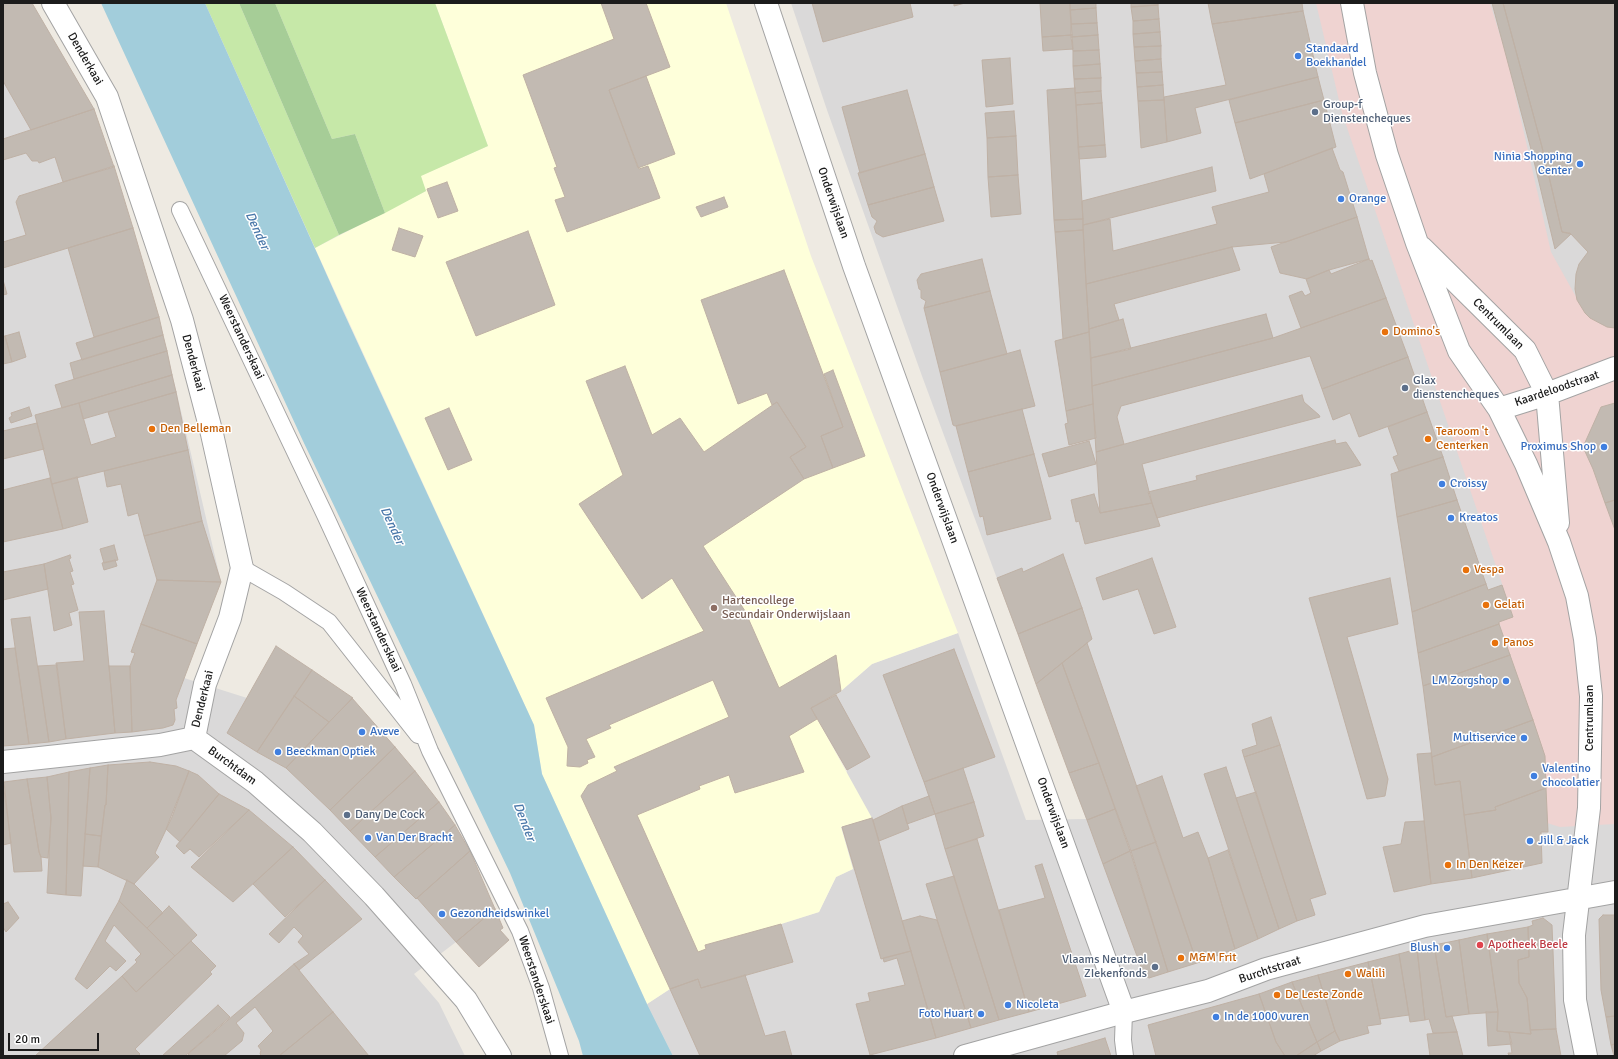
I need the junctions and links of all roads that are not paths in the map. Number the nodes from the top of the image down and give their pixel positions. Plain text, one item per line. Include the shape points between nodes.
1 (53, 3) edge
2 (766, 3) edge
3 (1352, 3) edge
4 (180, 210) dead end
5 (1417, 243) junction
6 (1615, 368) edge
7 (1547, 394) junction
8 (1499, 409) junction
9 (1559, 542) junction
10 (242, 568) junction
11 (194, 738) junction
12 (430, 751) junction
13 (3, 762) edge
14 (1615, 892) edge
15 (1578, 897) junction
16 (1124, 1012) junction
17 (500, 1056) edge
18 (560, 1056) edge
19 (965, 1056) edge
20 (1125, 1056) edge
21 (1586, 1056) edge

1 - 10 street, Denderkaai via 107,97 179,312 212,434
2 - 16 street, Onderwijslaan via 857,273
3 - 5 street, Centrumlaan via 1365,73 1387,155
4 - 12 lane, Weerstanderskaai via 326,515 403,684
5 - 7 street, Centrumlaan via 1525,350
5 - 8 street, Centrumlaan via 1459,351
6 - 7 street, Kaardeloodstraat
7 - 8 street, Kaardeloodstraat
7 - 9 street, Centrumlaan
8 - 9 street, Centrumlaan
9 - 15 street, Centrumlaan via 1577,596 1591,696 1589,808
10 - 11 street, Denderkaai via 230,618 205,684
10 - 12 lane via 330,622
11 - 13 street via 160,746
11 - 17 street, Burchtdam via 255,782 312,832 374,896 466,1000
12 - 18 lane, Weerstanderskaai via 520,931 541,988
14 - 15 street, Burchtstraat
15 - 16 street, Burchtstraat via 1425,926 1266,969 1208,991
15 - 21 street, Centrumlaan via 1574,935 1574,1000
16 - 19 street, Burchtstraat
16 - 20 lane

